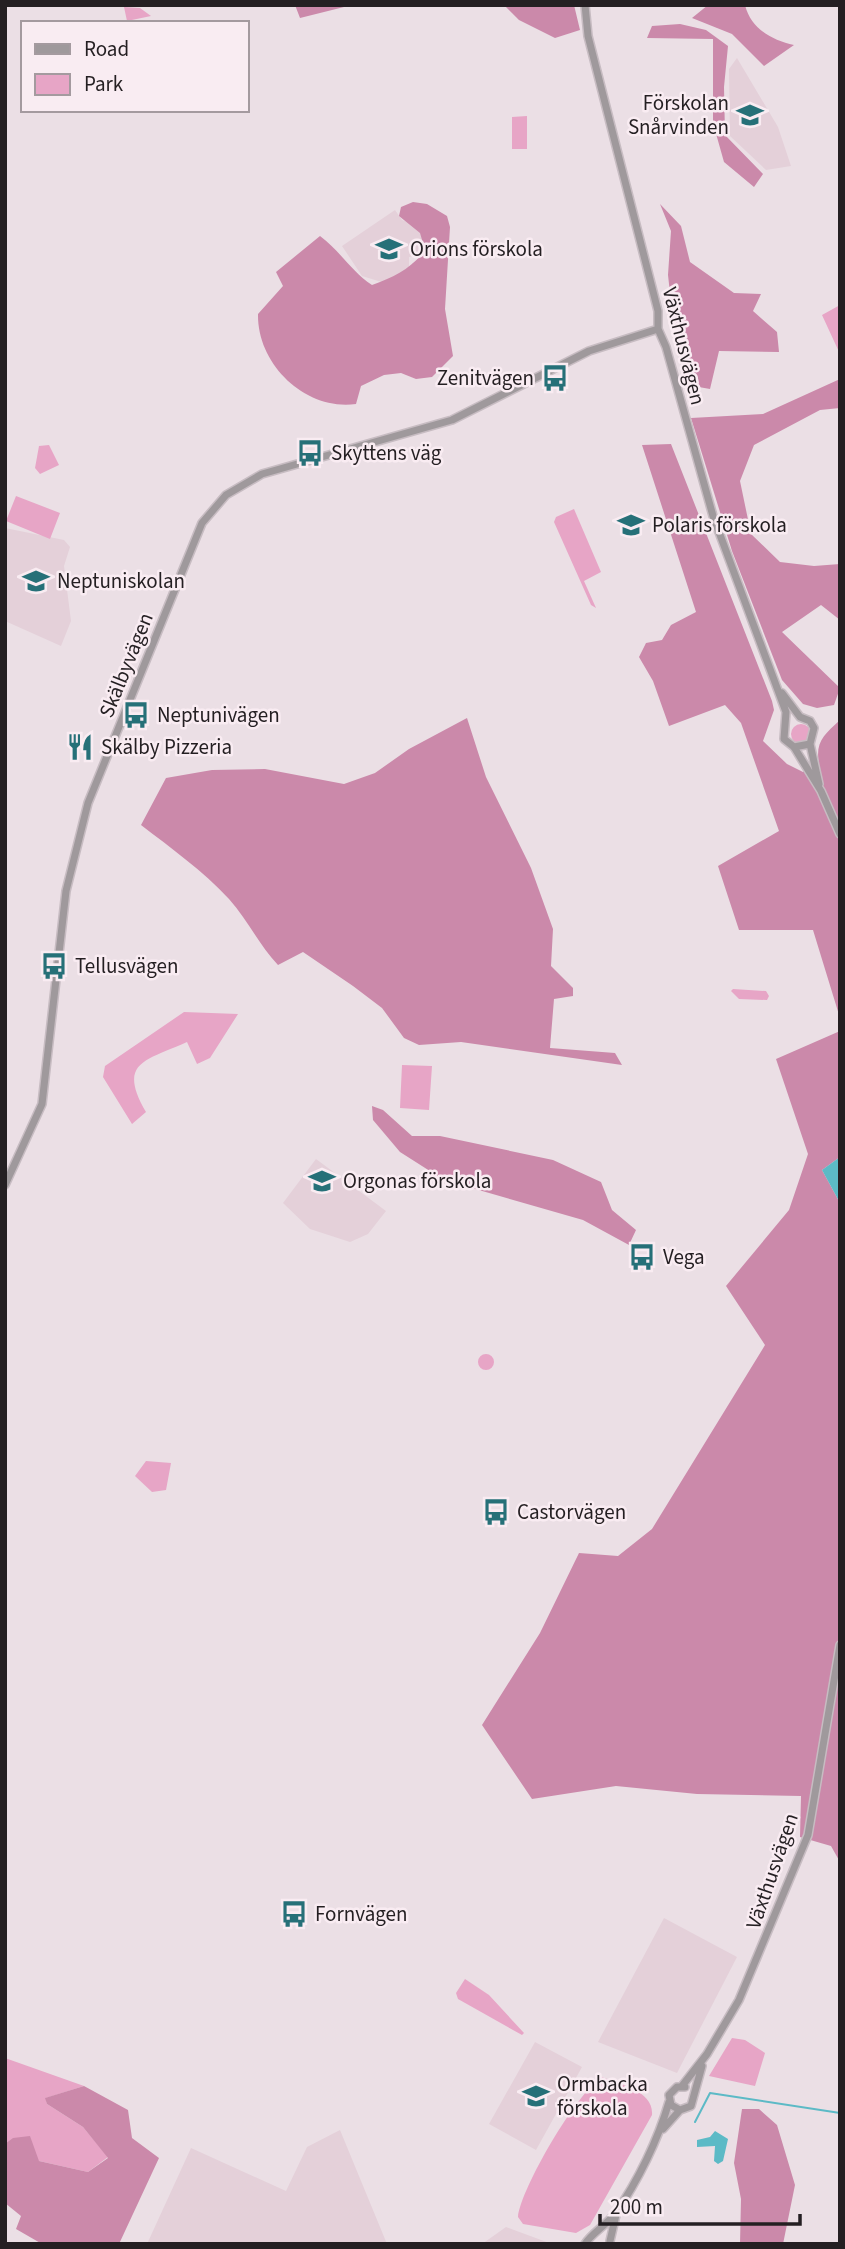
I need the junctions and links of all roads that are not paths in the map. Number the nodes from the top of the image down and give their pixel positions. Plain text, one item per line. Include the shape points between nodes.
1 (584, 5) edge
2 (658, 329) junction
3 (778, 688) junction
4 (800, 716) junction
5 (786, 723) junction
6 (810, 744) junction
7 (794, 747) junction
8 (821, 791) junction
9 (840, 834) edge
10 (5, 1185) edge
11 (840, 1645) edge
12 (707, 2054) junction
13 (682, 2086) junction
14 (693, 2097) junction
15 (669, 2102) junction
16 (680, 2110) junction
17 (660, 2132) junction
18 (617, 2211) junction
19 (596, 2234) junction
20 (610, 2243) edge
21 (585, 2244) edge

1 - 2 street, Växthusvägen via 658,311
2 - 3 street, Växthusvägen via 713,516
2 - 10 street, Skälbyvägen via 589,351 452,420 262,474 226,495 202,523 88,803 66,891 42,1104
3 - 4 street, Växthusvägen
3 - 5 street, Växthusvägen
4 - 5 street
4 - 6 street, Växthusvägen via 814,729
5 - 7 street, Växthusvägen via 785,739
6 - 7 street
6 - 8 street, Växthusvägen
7 - 8 street, Växthusvägen
8 - 9 street, Växthusvägen
11 - 12 street, Växthusvägen via 808,1835 745,1989
12 - 13 street, Växthusvägen
12 - 14 street, Växthusvägen
13 - 14 street
13 - 15 street via 671,2091
14 - 16 street via 691,2106
15 - 16 street
15 - 17 street
16 - 17 street
17 - 18 street
18 - 19 street
18 - 20 street
19 - 20 street
19 - 21 street

